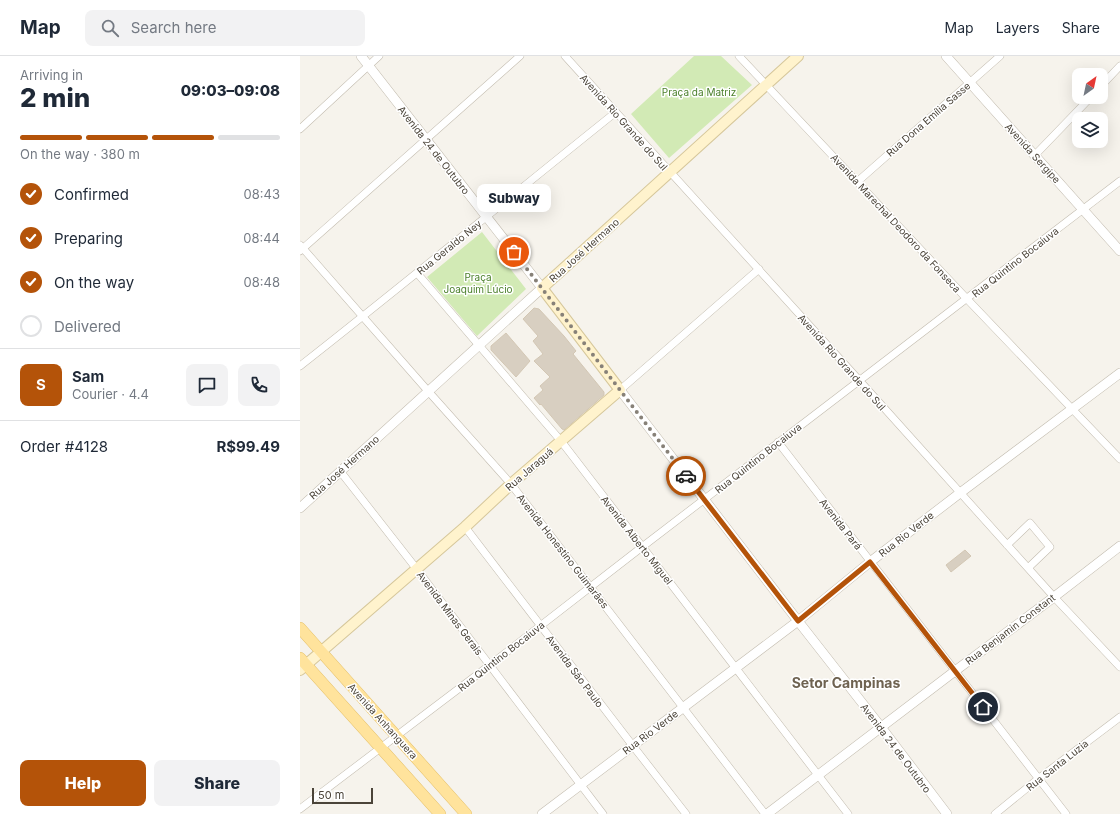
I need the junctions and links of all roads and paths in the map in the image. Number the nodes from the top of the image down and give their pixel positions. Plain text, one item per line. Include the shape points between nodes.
1 (361, 56) edge
2 (378, 56) edge
3 (520, 56) edge
4 (565, 56) edge
5 (739, 56) edge
6 (798, 56) edge
7 (946, 56) edge
8 (1000, 56) edge
9 (368, 65) junction
10 (1120, 66) edge
11 (1108, 79) edge
12 (970, 82) junction
13 (766, 85) junction
14 (1084, 104) edge
15 (616, 112) junction
16 (300, 129) edge
17 (425, 139) junction
18 (1035, 156) junction
19 (670, 172) junction
20 (1120, 181) edge
21 (857, 182) junction
22 (1083, 209) junction
23 (486, 216) junction
24 (301, 248) edge
25 (1120, 251) edge
26 (759, 270) junction
27 (417, 273) junction
28 (542, 288) junction
29 (966, 299) junction
30 (363, 317) junction
31 (479, 345) junction
32 (300, 366) edge
33 (1120, 373) edge
34 (859, 380) junction
35 (620, 390) junction
36 (428, 391) junction
37 (1073, 409) junction
38 (561, 441) junction
39 (778, 442) junction
40 (1120, 459) edge
41 (340, 471) junction
42 (511, 484) junction
43 (960, 493) junction
44 (704, 499) junction
45 (300, 508) edge
46 (465, 527) junction
47 (1007, 544) junction
48 (1120, 546) edge
49 (642, 547) junction
50 (870, 562) junction
51 (416, 568) junction
52 (1028, 568) junction
53 (590, 587) junction
54 (1054, 597) junction
55 (798, 621) junction
56 (541, 626) junction
57 (300, 628) edge
58 (321, 652) junction
59 (302, 664) edge
60 (490, 665) junction
61 (1120, 667) edge
62 (735, 668) junction
63 (955, 671) junction
64 (683, 707) junction
65 (1120, 717) edge
66 (881, 727) junction
67 (396, 736) junction
68 (633, 746) junction
69 (380, 748) junction
70 (818, 775) junction
71 (1038, 779) junction
72 (581, 785) junction
73 (300, 809) edge
74 (304, 814) edge
75 (440, 814) edge
76 (466, 814) edge
77 (542, 814) edge
78 (603, 814) edge
79 (686, 814) edge
80 (766, 814) edge
81 (848, 814) edge
82 (947, 814) edge
83 (995, 814) edge
84 (1066, 814) edge

1 - 9 street, Avenida 24 de Outubro
2 - 9 street
3 - 17 street
4 - 15 street, Avenida Rio Grande do Sul
5 - 13 street, Avenida Marechal Deodoro da Fonseca
6 - 13 main road, Rua José Hermano
7 - 12 street, Avenida Sergipe
8 - 12 street, Rua Dona Emília Sasse
9 - 16 street
9 - 17 street, Avenida 24 de Outubro
10 - 11 street
12 - 18 street, Avenida Sergipe
12 - 21 street, Rua Dona Emília Sasse
13 - 19 main road, Rua José Hermano
13 - 21 street, Avenida Marechal Deodoro da Fonseca
14 - 18 street
15 - 19 street, Avenida Rio Grande do Sul
15 - 23 street, Rua Geraldo Ney
17 - 23 street, Avenida 24 de Outubro
17 - 24 street
18 - 22 street, Avenida Sergipe
19 - 26 street, Avenida Rio Grande do Sul
19 - 28 main road, Rua José Hermano
20 - 22 street, Rua Quintino Bocaiuva
21 - 29 street, Avenida Marechal Deodoro da Fonseca
22 - 25 street, Avenida Sergipe
22 - 29 street, Rua Quintino Bocaiuva
23 - 27 street, Rua Geraldo Ney
23 - 28 street, Avenida 24 de Outubro
24 - 30 street, Avenida Honestino Guimarães
26 - 34 street, Avenida Rio Grande do Sul
26 - 35 street, Rua Jaraguá
27 - 30 street, Rua Geraldo Ney
27 - 31 street, Avenida Alberto Miguel
28 - 31 street, Rua José Hermano
28 - 35 main road, Avenida 24 de Outubro
29 - 34 street, Rua Quintino Bocaiuva
29 - 37 street, Avenida Marechal Deodoro da Fonseca
30 - 32 street, Rua Geraldo Ney
30 - 36 street, Avenida Honestino Guimarães
31 - 36 street, Rua José Hermano
31 - 38 street, Avenida Alberto Miguel
33 - 37 street, Rua Rio Verde
34 - 39 street, Rua Quintino Bocaiuva
34 - 43 street, Avenida Rio Grande do Sul
35 - 38 main road, Rua Jaraguá
35 - 44 street, Avenida 24 de Outubro
36 - 41 street, Rua José Hermano
36 - 42 street, Avenida Honestino Guimarães
37 - 40 street, Avenida Marechal Deodoro da Fonseca
37 - 43 street, Rua Rio Verde
38 - 42 main road, Rua Jaraguá
38 - 49 street, Avenida Alberto Miguel
39 - 44 street, Rua Quintino Bocaiuva
39 - 50 street, Avenida Pará
41 - 45 street, Rua José Hermano
41 - 51 street, Avenida Minas Gerais
42 - 46 main road, Rua Jaraguá
42 - 53 street, Avenida Honestino Guimarães
43 - 47 street, Avenida Rio Grande do Sul
43 - 50 street, Rua Rio Verde
44 - 49 street, Rua Quintino Bocaiuva
44 - 55 street, Avenida 24 de Outubro
46 - 51 main road, Rua Jaraguá
46 - 56 street, Avenida São Paulo
47 - 52 street, Avenida Rio Grande do Sul
47 - 52 street via 1030,523 1050,547
48 - 54 street, Rua Benjamin Constant
49 - 53 street, Rua Quintino Bocaiuva
49 - 62 street, Avenida Alberto Miguel
50 - 55 street, Rua Rio Verde
50 - 63 street, Avenida Pará
51 - 58 main road, Rua Jaraguá
51 - 60 street, Avenida Minas Gerais
52 - 54 street, Avenida Rio Grande do Sul
53 - 56 street, Rua Quintino Bocaiuva
53 - 64 street, Avenida Honestino Guimarães
54 - 61 street, Avenida Rio Grande do Sul
54 - 63 street, Rua Benjamin Constant
55 - 62 street, Rua Rio Verde
55 - 66 street, Avenida 24 de Outubro
56 - 60 street, Rua Quintino Bocaiuva
56 - 68 street, Avenida São Paulo
57 - 58 main road, Avenida Anhanguera
58 - 59 main road, Rua Jaraguá
58 - 67 main road, Avenida Anhanguera
59 - 69 main road, Avenida Anhanguera
60 - 67 street, Rua Quintino Bocaiuva
60 - 72 street, Avenida Minas Gerais
62 - 64 street, Rua Rio Verde
62 - 70 street, Avenida Alberto Miguel
63 - 66 street, Rua Benjamin Constant
63 - 71 street, Avenida Pará
64 - 68 street, Rua Rio Verde
64 - 80 street, Avenida Honestino Guimarães
65 - 71 street, Rua Santa Luzia
66 - 70 street, Rua Benjamin Constant
66 - 82 street, Avenida 24 de Outubro
67 - 69 street, Rua Quintino Bocaiuva
67 - 76 main road, Avenida Anhanguera
68 - 72 street, Rua Rio Verde
68 - 79 street, Avenida São Paulo
69 - 73 street, Rua Quintino Bocaiuva
69 - 75 main road, Avenida Anhanguera
70 - 80 street, Rua Benjamin Constant
70 - 81 street, Avenida Alberto Miguel
71 - 83 street, Rua Santa Luzia
71 - 84 street, Avenida Pará
72 - 77 street, Rua Rio Verde
72 - 78 street, Avenida Minas Gerais
73 - 74 street

